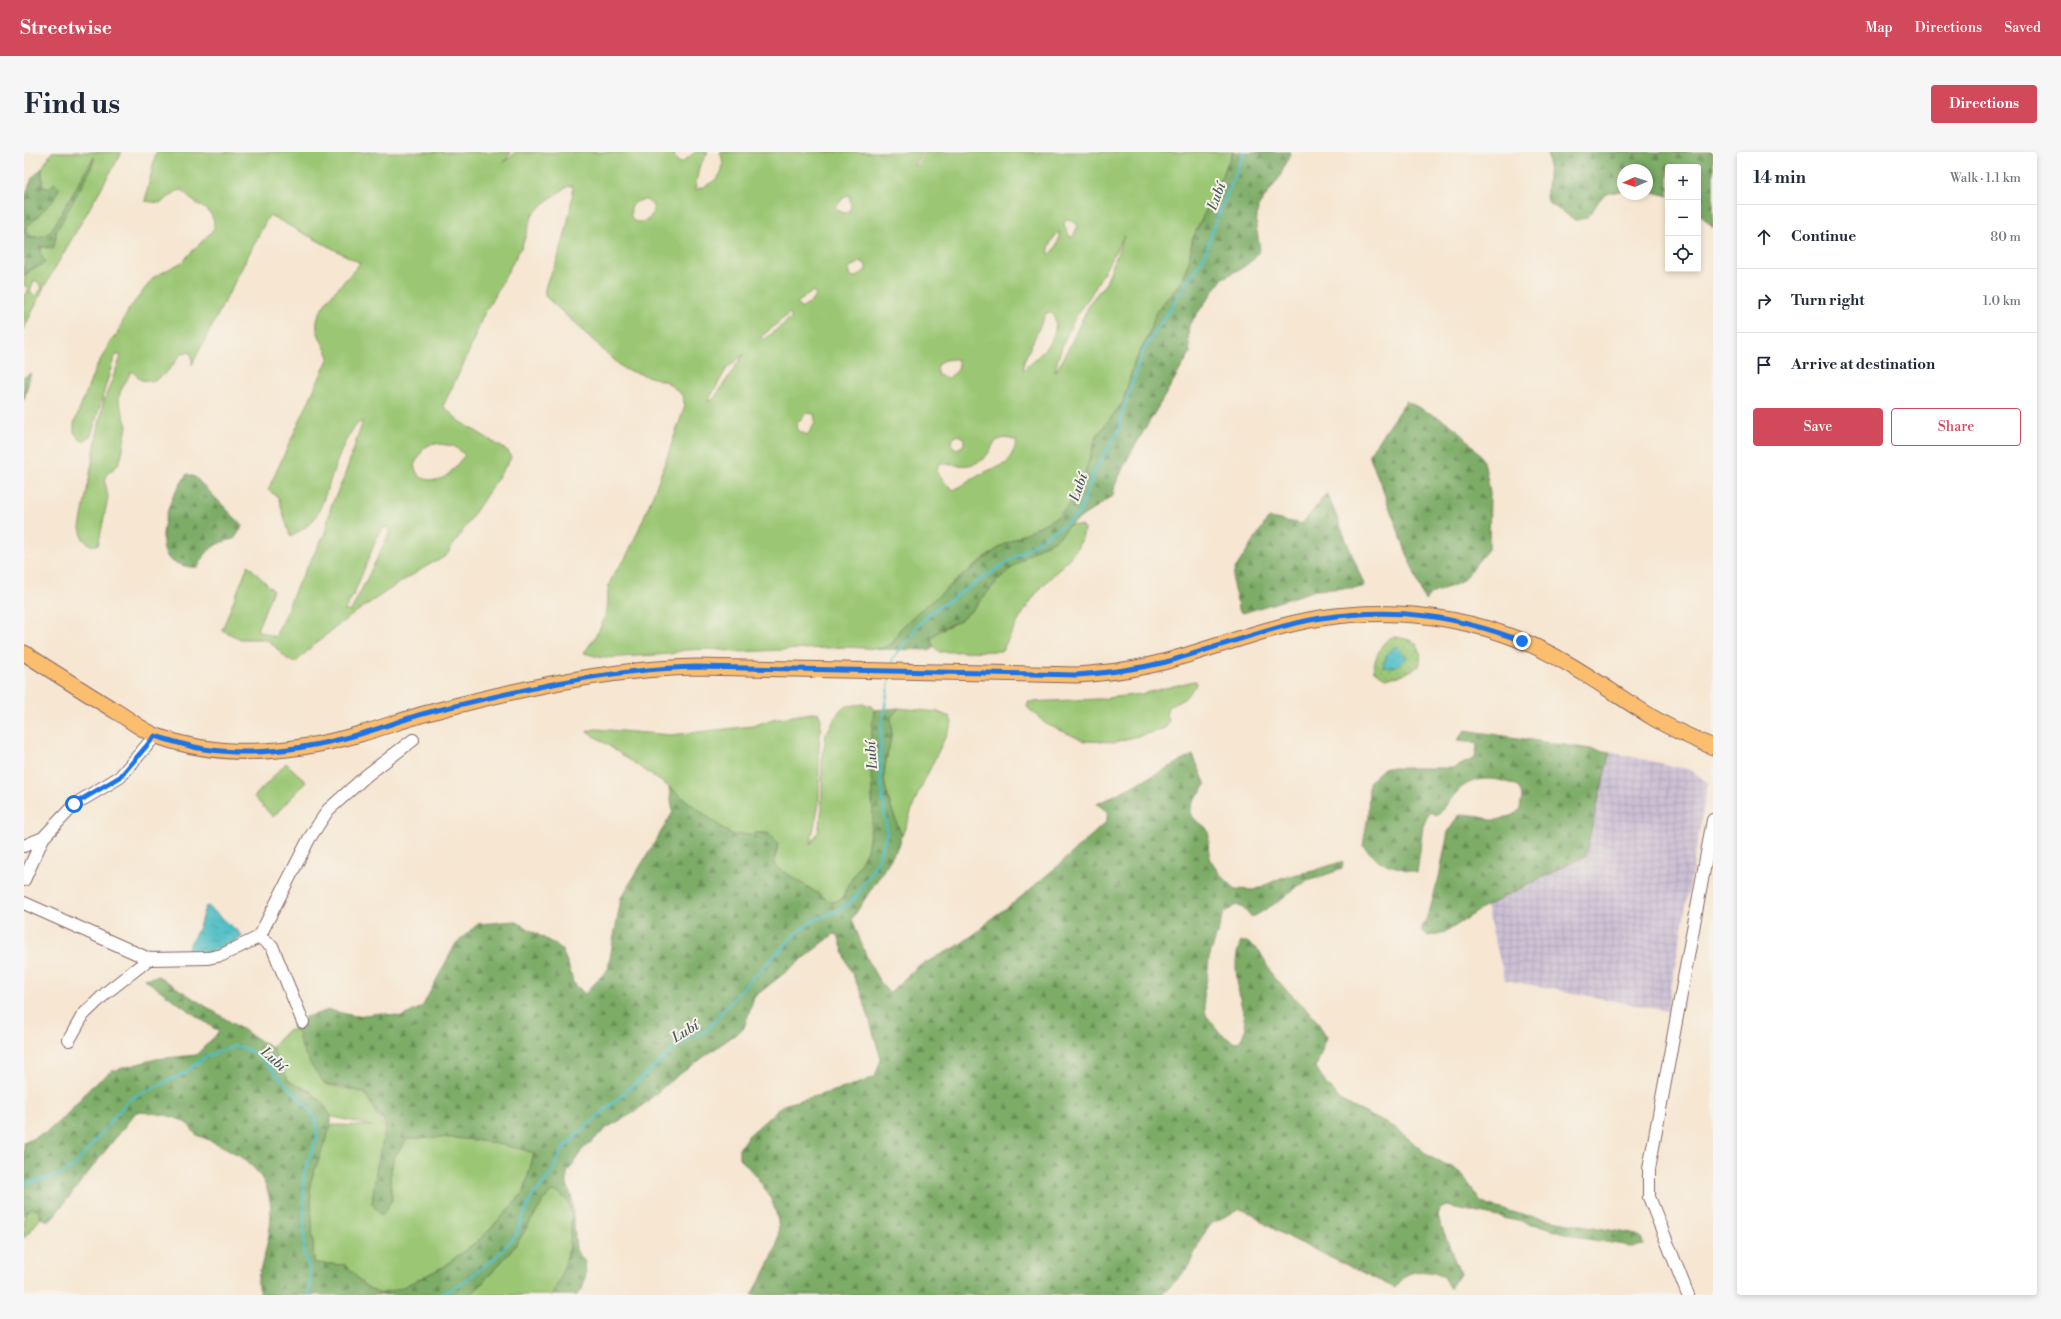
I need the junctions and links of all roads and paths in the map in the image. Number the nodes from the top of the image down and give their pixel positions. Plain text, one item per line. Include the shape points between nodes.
1 (24, 653) edge
2 (155, 736) junction
3 (413, 740) dead end
4 (1713, 746) edge
5 (1713, 820) edge
6 (43, 838) junction
7 (24, 846) edge
8 (24, 880) edge
9 (24, 903) edge
10 (259, 937) junction
11 (149, 959) junction
12 (304, 1022) dead end
13 (69, 1040) dead end
14 (1688, 1295) edge

1 - 2 main road
2 - 4 main road via 206,749 290,749 352,736 432,712 544,686 640,670 697,667 1041,676 1110,673 1166,662 1320,618 1370,613 1404,613 1460,621 1522,641 1576,669 1653,718
2 - 6 street via 120,777 74,804
3 - 10 street via 367,775 328,810 309,839
5 - 14 street via 1649,1169 1649,1197
6 - 7 street
6 - 8 street
9 - 11 street
10 - 11 street via 222,955 208,958
10 - 12 street via 272,946
11 - 13 street via 106,992 83,1015

